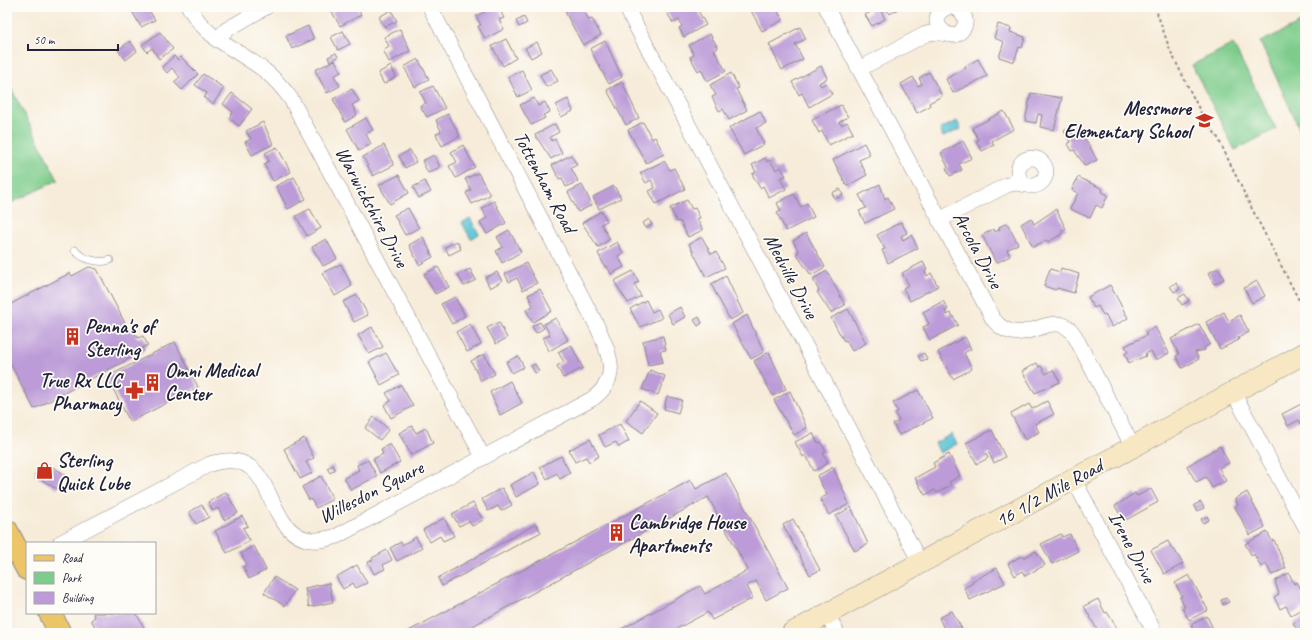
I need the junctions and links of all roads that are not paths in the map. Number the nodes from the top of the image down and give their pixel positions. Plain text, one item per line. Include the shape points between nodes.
1 (189, 7) edge
2 (266, 7) edge
3 (430, 7) edge
4 (626, 7) edge
5 (826, 7) edge
6 (948, 7) edge
7 (954, 7) edge
8 (937, 18) junction
9 (926, 34) junction
10 (946, 34) junction
11 (216, 40) junction
12 (859, 69) junction
13 (1017, 170) junction
14 (1007, 185) junction
15 (1026, 185) junction
16 (939, 220) junction
17 (75, 250) dead end
18 (110, 260) dead end
19 (1305, 353) edge
20 (610, 379) joint
21 (1233, 392) junction
22 (1133, 447) junction
23 (483, 457) junction
24 (1074, 480) junction
25 (1305, 526) edge
26 (7, 531) edge
27 (62, 542) edge
28 (26, 564) edge
29 (921, 564) junction
30 (50, 614) edge
31 (827, 614) junction
32 (60, 633) edge
33 (792, 633) edge
34 (837, 633) edge
35 (1155, 633) edge

1 - 11 street, Warwickshire Drive via 204,29
2 - 11 street via 226,30
3 - 20 street, Tottenham Road via 597,326 610,358
4 - 29 street, Medville Drive
5 - 12 street, Arcola Drive
6 - 8 street via 941,10
7 - 10 street via 964,15 965,24 959,32
8 - 9 street
8 - 10 street via 939,28
9 - 10 street
9 - 12 street
11 - 23 street, Warwickshire Drive via 264,70 291,98
12 - 16 street, Arcola Drive
13 - 14 street
13 - 15 street via 1019,179
13 - 15 street via 1021,162 1030,158 1043,163 1046,172 1043,181 1035,186
14 - 15 street
14 - 16 street
16 - 22 street, Arcola Drive via 983,303 999,327 1019,333 1054,324 1069,328
17 - 18 lane via 91,260
19 - 21 street, 16 1/2 Mile Road
20 - 23 street, Willesdon Square via 592,399
21 - 22 street, 16 1/2 Mile Road
21 - 25 street
22 - 24 street, 16 1/2 Mile Road
23 - 27 street, Willesdon Square via 336,536 321,540 308,539 292,531 259,477 248,465 232,459 210,464
24 - 29 street, 16 1/2 Mile Road
24 - 35 street, Irene Drive
26 - 28 main road
29 - 31 street, 16 1/2 Mile Road
30 - 32 main road
31 - 33 street, 16 1/2 Mile Road
31 - 34 street

